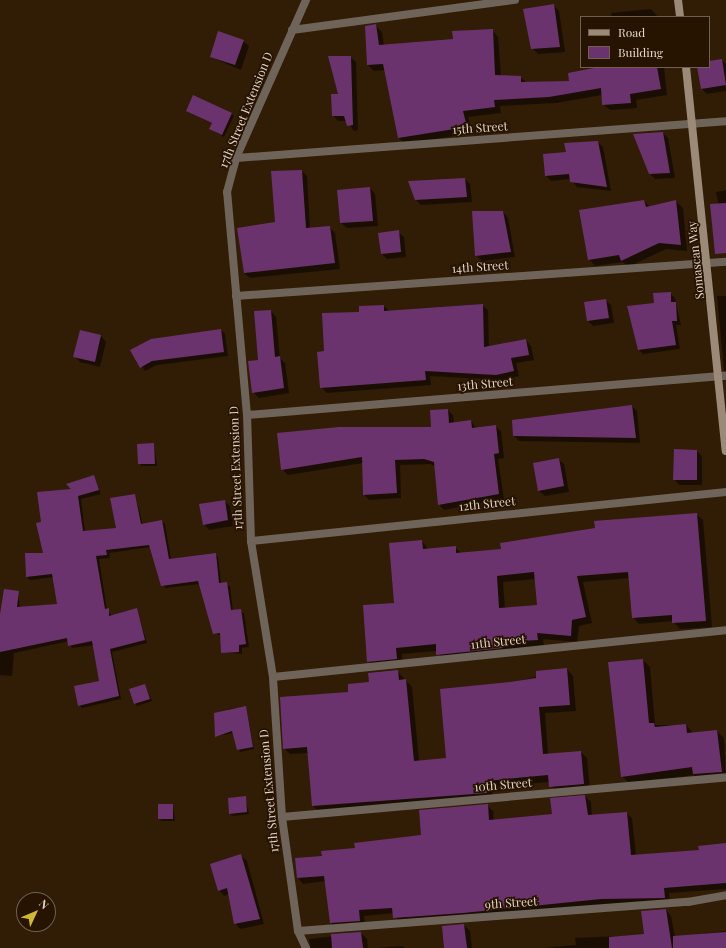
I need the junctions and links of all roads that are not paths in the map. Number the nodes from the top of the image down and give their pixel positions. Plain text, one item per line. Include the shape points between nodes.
1 (306, 0) edge
2 (515, 0) edge
3 (678, 0) edge
4 (680, 16) edge
5 (292, 30) junction
6 (686, 68) edge
7 (726, 120) edge
8 (693, 123) junction
9 (236, 158) junction
10 (726, 262) edge
11 (708, 263) junction
12 (236, 296) junction
13 (723, 376) edge
14 (247, 415) junction
15 (726, 450) edge
16 (726, 492) edge
17 (251, 541) junction
18 (726, 630) edge
19 (273, 677) junction
20 (726, 777) edge
21 (282, 817) junction
22 (726, 895) edge
23 (298, 931) junction
24 (306, 948) edge

1 - 5 street, 17th Street Extension D
2 - 5 street
3 - 4 street
5 - 9 street, 17th Street Extension D
6 - 8 street, Somascan Way
7 - 8 street, 15th Street
8 - 9 street, 15th Street
8 - 11 street, Somascan Way
9 - 12 street, 17th Street Extension D via 227,192
10 - 11 street, 14th Street
11 - 12 street, 14th Street
11 - 13 street, Somascan Way
12 - 14 street, 17th Street Extension D
13 - 14 street, 13th Street
13 - 15 street, Somascan Way
14 - 17 street, 17th Street Extension D
16 - 17 street, 12th Street
17 - 19 street, 17th Street Extension D
18 - 19 street, 11th Street
19 - 21 street, 17th Street Extension D
20 - 21 street, 10th Street
21 - 23 street, 17th Street Extension D
22 - 23 street, 9th Street via 688,902
23 - 24 street, 17th Street Extension D

